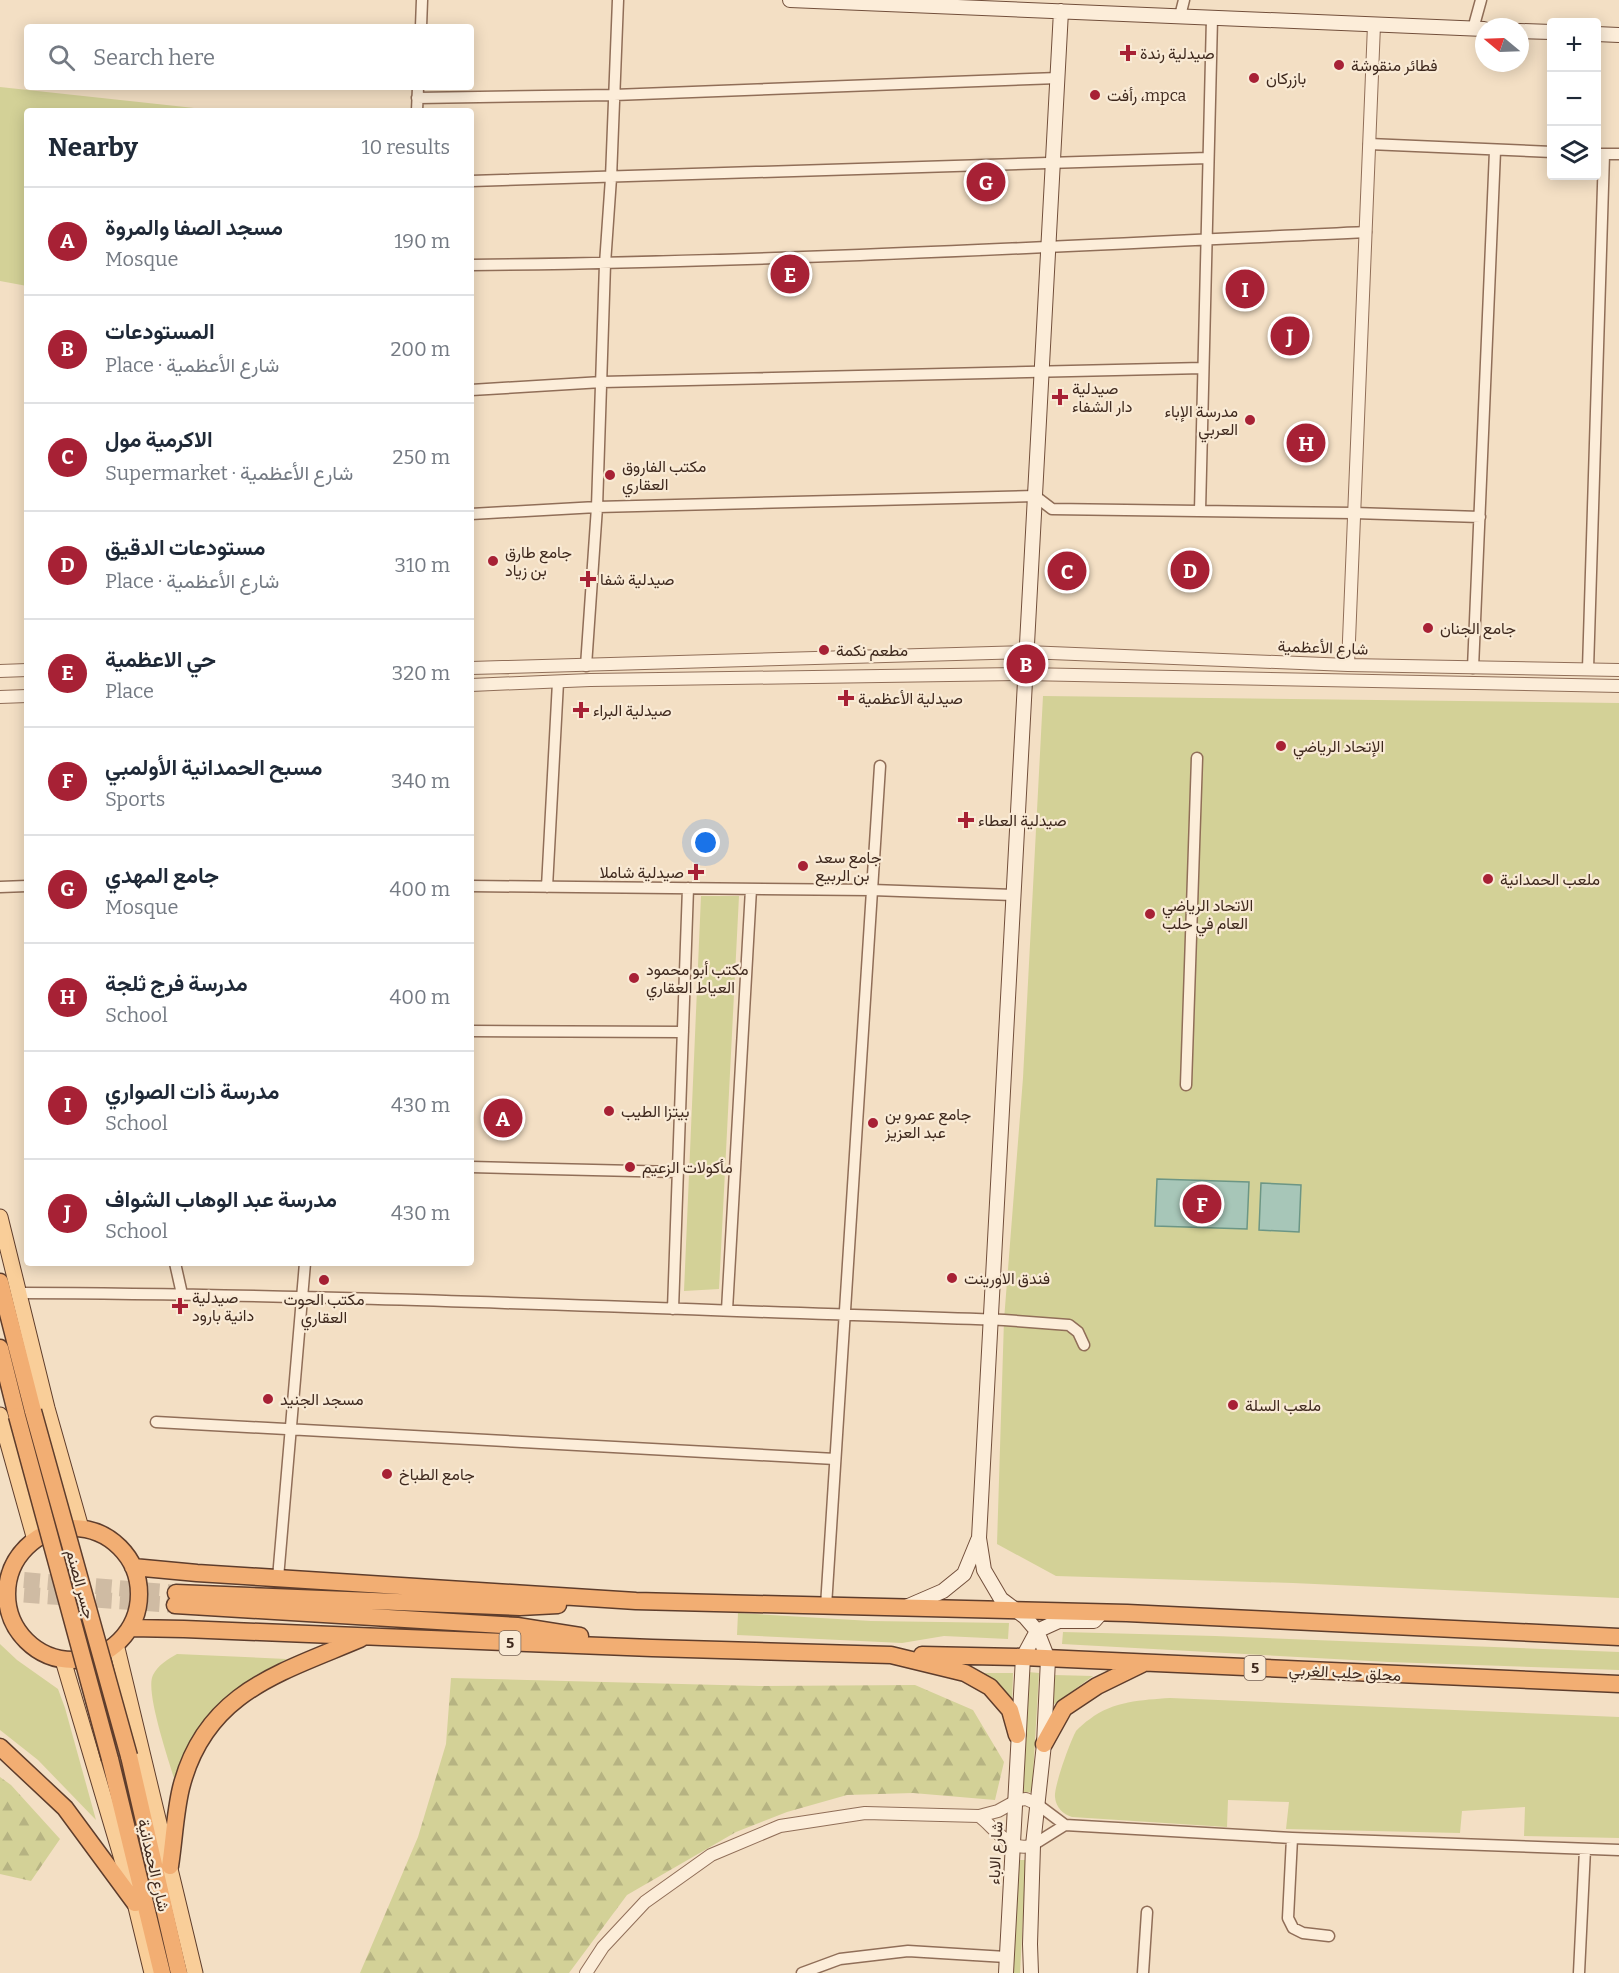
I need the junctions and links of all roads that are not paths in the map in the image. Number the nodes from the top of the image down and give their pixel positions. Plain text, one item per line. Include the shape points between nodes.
1 (422, 0) edge
2 (618, 0) edge
3 (790, 0) edge
4 (808, 0) edge
5 (1184, 0) edge
6 (1481, 0) edge
7 (1061, 11) junction
8 (1180, 16) junction
9 (1212, 18) junction
10 (1480, 18) edge
11 (421, 24) edge
12 (1374, 25) junction
13 (1475, 29) edge
14 (1529, 31) edge
15 (1547, 32) edge
16 (1601, 34) edge
17 (1619, 35) edge
18 (1058, 78) junction
19 (417, 93) edge
20 (614, 95) junction
21 (1369, 144) junction
22 (1495, 151) junction
23 (1547, 152) edge
24 (1601, 154) edge
25 (1619, 154) edge
26 (1208, 158) junction
27 (1053, 163) junction
28 (611, 178) junction
29 (1599, 180) edge
30 (474, 181) edge
31 (1366, 232) junction
32 (1206, 240) junction
33 (1048, 247) junction
34 (605, 264) junction
35 (474, 265) edge
36 (1203, 368) junction
37 (1041, 371) junction
38 (602, 382) junction
39 (474, 390) edge
40 (1035, 496) junction
41 (597, 507) junction
42 (1200, 511) junction
43 (1354, 513) junction
44 (474, 514) edge
45 (1480, 518) junction
46 (1026, 652) junction
47 (1348, 665) junction
48 (586, 666) junction
49 (474, 668) edge
50 (1473, 668) junction
51 (1588, 669) junction
52 (24, 670) edge
53 (1619, 670) edge
54 (0, 671) edge
55 (1025, 674) junction
56 (558, 682) junction
57 (474, 686) edge
58 (1619, 686) edge
59 (24, 696) edge
60 (0, 697) edge
61 (1197, 758) dead end
62 (880, 766) dead end
63 (24, 886) edge
64 (474, 886) edge
65 (0, 887) edge
66 (547, 887) junction
67 (688, 888) junction
68 (751, 889) junction
69 (872, 890) junction
70 (1013, 895) junction
71 (474, 1031) edge
72 (683, 1032) junction
73 (1186, 1085) dead end
74 (474, 1167) edge
75 (678, 1172) junction
76 (0, 1217) edge
77 (176, 1266) edge
78 (305, 1266) edge
79 (0, 1282) edge
80 (19, 1293) junction
81 (182, 1294) junction
82 (302, 1297) junction
83 (673, 1309) junction
84 (727, 1310) junction
85 (845, 1314) junction
86 (991, 1320) junction
87 (1084, 1345) dead end
88 (0, 1348) edge
89 (25, 1414) junction
90 (0, 1415) edge
91 (156, 1422) dead end
92 (291, 1429) junction
93 (835, 1459) junction
94 (81, 1528) junction
95 (979, 1538) junction
96 (35, 1540) junction
97 (0, 1557) edge
98 (18, 1559) junction
99 (133, 1567) junction
100 (278, 1578) junction
101 (636, 1601) junction
102 (826, 1606) junction
103 (906, 1607) junction
104 (1016, 1609) junction
105 (1102, 1612) junction
106 (5, 1616) edge
107 (130, 1628) junction
108 (1037, 1631) junction
109 (365, 1637) junction
110 (1619, 1637) edge
111 (116, 1644) junction
112 (652, 1648) junction
113 (891, 1655) junction
114 (1023, 1658) junction
115 (1048, 1659) junction
116 (63, 1660) junction
117 (1145, 1663) junction
118 (1619, 1683) edge
119 (1017, 1735) junction
120 (1044, 1743) junction
121 (0, 1748) edge
122 (129, 1756) joint
123 (110, 1759) joint
124 (1014, 1801) junction
125 (1037, 1804) junction
126 (979, 1816) junction
127 (1065, 1825) junction
128 (1292, 1838) junction
129 (1011, 1845) junction
130 (1033, 1845) junction
131 (1585, 1849) junction
132 (1619, 1850) edge
133 (170, 1866) junction
134 (135, 1903) junction
135 (1146, 1912) dead end
136 (1329, 1936) dead end
137 (1006, 1957) junction
138 (152, 1973) edge
139 (162, 1973) edge
140 (179, 1973) edge
141 (195, 1973) edge
142 (586, 1973) edge
143 (802, 1973) edge
144 (1006, 1973) edge
145 (1031, 1973) edge
146 (1143, 1973) edge
147 (1579, 1973) edge

1 - 11 street
2 - 20 street
3 - 4 main road
4 - 7 main road
5 - 8 street
6 - 10 street
7 - 8 main road
7 - 18 main road
8 - 9 main road
9 - 12 main road
9 - 26 street
12 - 13 main road
12 - 21 street
14 - 15 main road
16 - 17 main road
18 - 20 street
18 - 27 main road
19 - 20 street
20 - 28 street
21 - 22 street
21 - 31 street
22 - 23 street
22 - 45 street
24 - 25 street
26 - 27 street
26 - 32 street
27 - 28 street
27 - 33 main road
28 - 30 street
28 - 34 street
29 - 51 street
31 - 32 street
31 - 43 street
32 - 33 street
32 - 36 street
33 - 34 street
33 - 37 main road
34 - 35 street
34 - 38 street
36 - 37 street
36 - 42 street
37 - 38 street
37 - 40 main road
38 - 39 street
38 - 41 street
40 - 41 street
40 - 42 street via 1052,509
40 - 46 main road
41 - 44 street
41 - 48 street
42 - 43 street
43 - 45 street
43 - 47 street
45 - 50 street
46 - 47 street, شارع الأعظمية
46 - 48 street, شارع الأعظمية
46 - 55 main road
47 - 50 street, شارع الأعظمية
48 - 49 street, شارع الأعظمية
50 - 51 street, شارع الأعظمية
51 - 53 street, شارع الأعظمية
52 - 54 street
55 - 56 street
55 - 58 street
55 - 70 main road
56 - 57 street
56 - 66 street
59 - 60 street
61 - 73 street
62 - 69 street
63 - 65 street
64 - 66 street
66 - 67 street
67 - 68 street
67 - 72 street
68 - 69 street
68 - 84 street
69 - 70 street
69 - 85 street
70 - 86 main road
71 - 72 street
72 - 75 street
74 - 75 street
75 - 83 street
76 - 80 main road
77 - 81 street
78 - 82 street
79 - 89 highway
80 - 81 street
80 - 94 main road
81 - 82 street
82 - 83 street
82 - 92 street
83 - 84 street
84 - 85 street
85 - 86 street
85 - 93 street
86 - 87 street via 1069,1325
86 - 95 main road
88 - 89 highway
89 - 122 highway, جسر الصنم, bridge
89 - 123 highway, جسر الصنم, bridge
90 - 96 main road
91 - 92 street
92 - 93 street
92 - 100 street
93 - 102 street
94 - 96 highway via 62,1529
94 - 99 highway via 108,1538
95 - 103 main road via 964,1575 943,1591
95 - 104 main road via 984,1570 1001,1599
96 - 98 highway
97 - 98 highway
98 - 106 highway via 11,1572
99 - 100 highway, 5
99 - 107 highway via 139,1598
100 - 101 highway, 5
101 - 102 highway, 5
101 - 112 highway, 5 via 520,1607 175,1599 516,1626
102 - 103 highway, 5
103 - 104 highway, 5
104 - 105 highway, 5
104 - 108 main road
105 - 108 main road via 1094,1621 1059,1621
105 - 110 highway, 5
106 - 116 highway via 31,1645
107 - 109 highway, 5
107 - 111 highway
108 - 114 main road
108 - 115 main road
109 - 112 highway, 5
109 - 133 highway via 274,1675 246,1691 221,1713 187,1768
111 - 116 highway via 100,1655
111 - 133 main road
112 - 113 highway, 5
113 - 114 highway, محلق حلب الغربي / 5
113 - 119 highway via 965,1673 990,1687 1010,1710
114 - 115 highway, محلق حلب الغربي / 5
114 - 119 main road, شارع الاباء
115 - 117 highway, محلق حلب الغربي / 5
115 - 120 main road
116 - 134 main road
117 - 118 highway, محلق حلب الغربي / 5
117 - 120 highway via 1097,1686 1064,1708
119 - 124 main road, شارع الاباء
120 - 125 main road
121 - 134 highway via 65,1809
122 - 140 highway, شارع الحمدانية
123 - 139 highway, شارع الحمدانية
124 - 125 street via 1026,1799
124 - 126 street
124 - 129 main road, شارع الاباء
125 - 127 street
125 - 130 main road
126 - 129 street
126 - 142 street via 866,1813 780,1826 711,1856 645,1902 603,1947
127 - 128 street
127 - 130 street
128 - 131 street
128 - 136 street via 1288,1918 1293,1928 1303,1933
129 - 130 street
129 - 137 main road, شارع الاباء
130 - 145 main road
131 - 132 street
131 - 147 street
133 - 141 main road
134 - 138 main road
135 - 146 street
137 - 143 street via 908,1951 840,1959
137 - 144 main road, شارع الاباء

